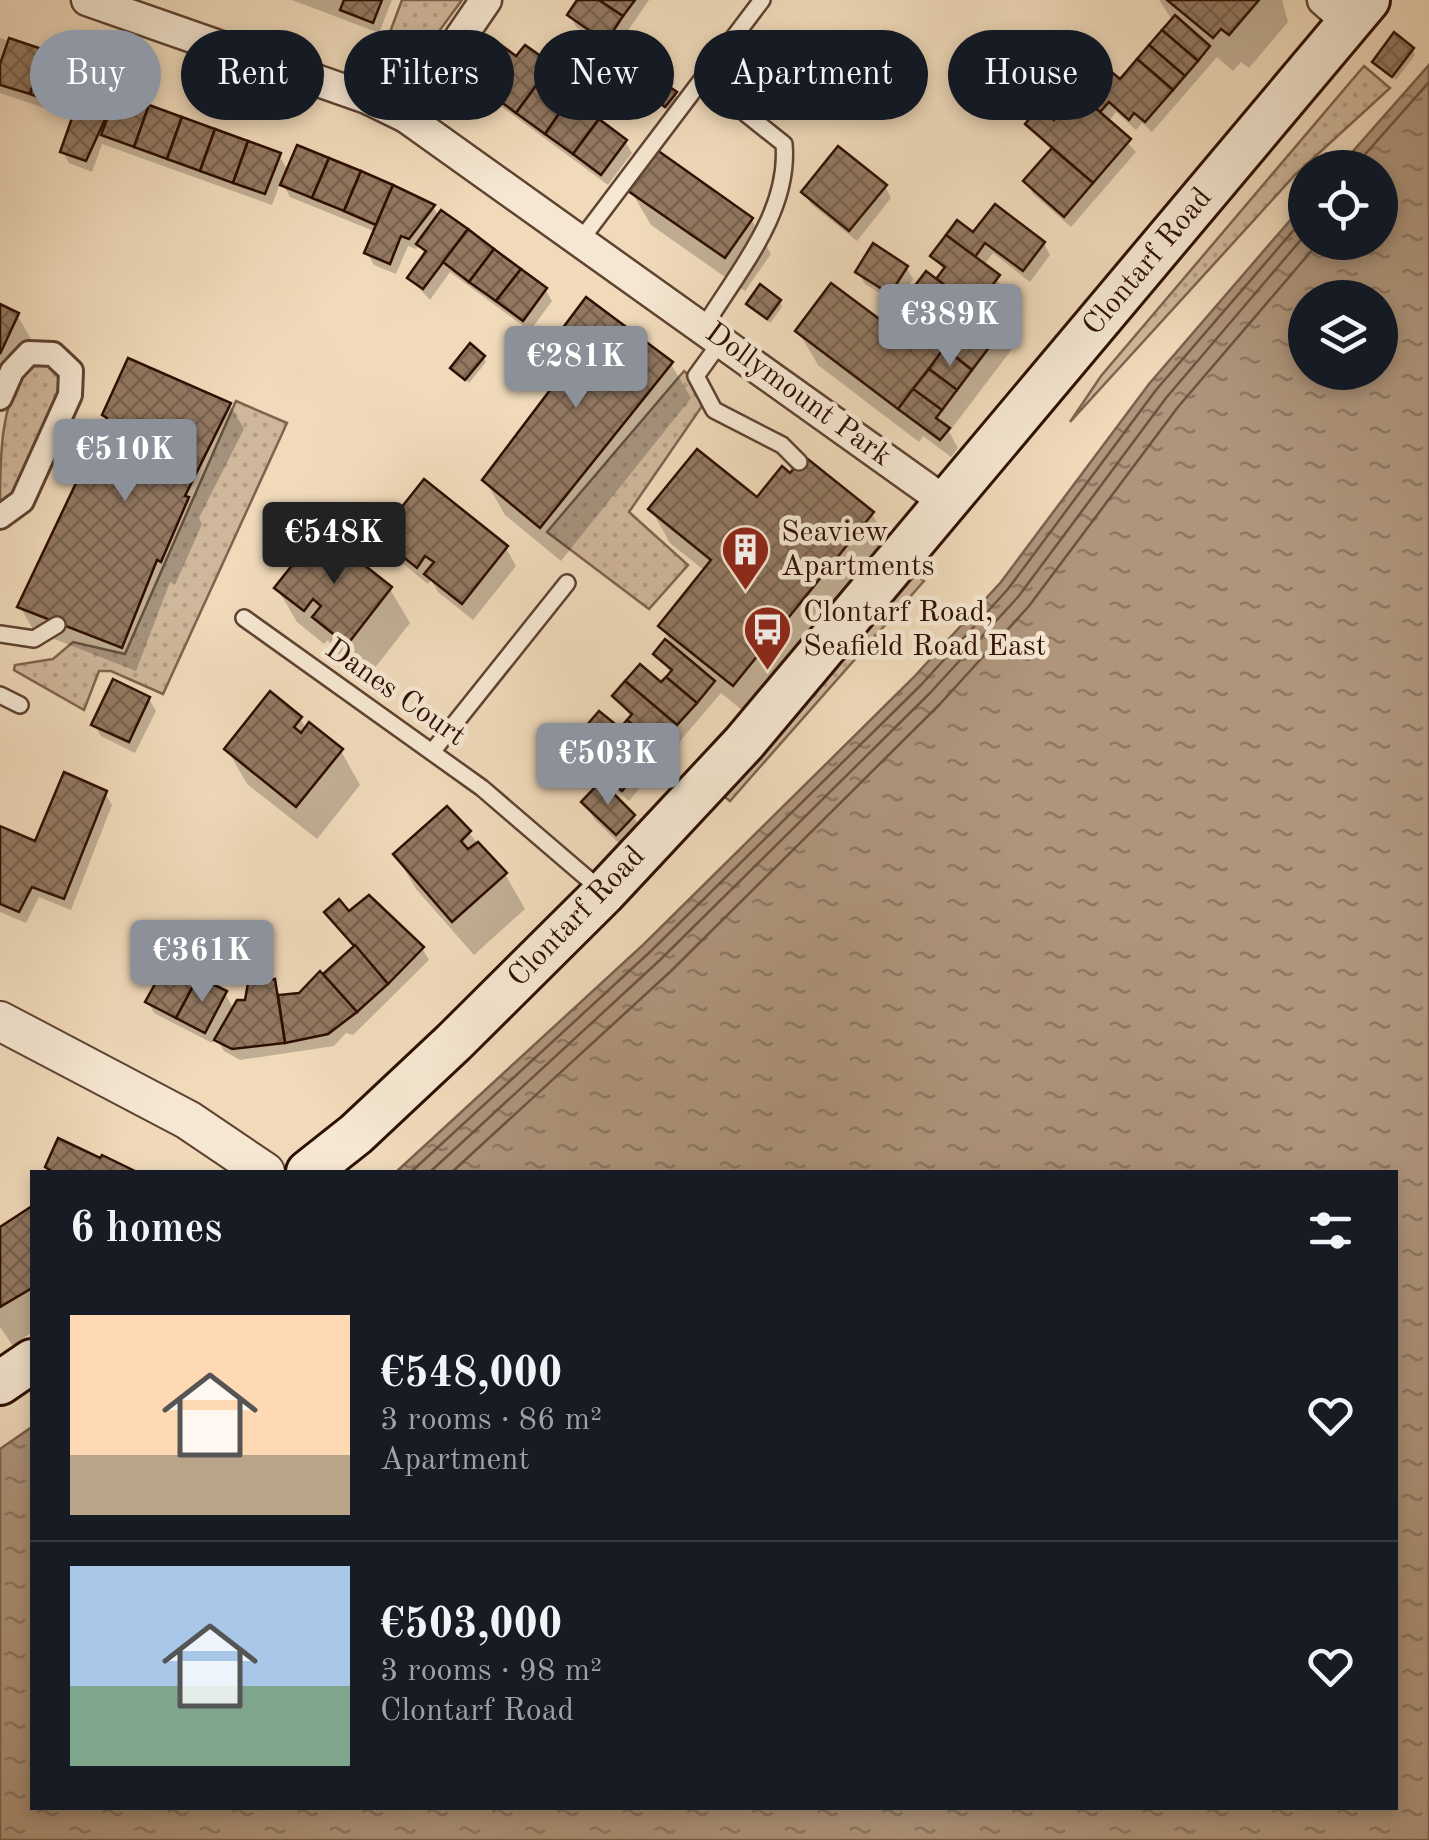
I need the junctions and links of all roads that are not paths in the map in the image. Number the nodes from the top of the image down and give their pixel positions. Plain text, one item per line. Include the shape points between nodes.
1 (87, 0) edge
2 (486, 0) edge
3 (762, 0) edge
4 (1347, 8) edge
5 (465, 30) edge
6 (344, 90) edge
7 (410, 120) edge
8 (754, 120) edge
9 (580, 241) junction
10 (713, 333) junction
11 (0, 398) edge
12 (799, 462) dead end
13 (944, 502) junction
14 (0, 516) edge
15 (568, 583) dead end
16 (244, 618) dead end
17 (57, 624) dead end
18 (0, 634) edge
19 (0, 695) edge
20 (20, 705) dead end
21 (432, 752) junction
22 (604, 892) junction
23 (0, 1021) edge
24 (262, 1170) edge
25 (311, 1170) edge
26 (30, 1362) edge
27 (0, 1383) edge

1 - 6 street, Dollymount Park
2 - 5 street
3 - 9 lane
4 - 13 main road, Clontarf Road
7 - 9 street, Dollymount Park
8 - 10 lane via 784,144 785,184
9 - 10 street, Dollymount Park
10 - 12 lane via 696,376 714,410
10 - 13 street, Dollymount Park
11 - 14 street via 29,353 53,354 71,372 70,394 22,502
13 - 22 main road, Clontarf Road via 744,743
15 - 21 lane
16 - 21 lane, Danes Court
17 - 18 lane via 34,639
19 - 20 lane
21 - 22 lane, Danes Court
22 - 25 main road, Clontarf Road via 454,1042
23 - 24 street via 188,1120
26 - 27 main road

